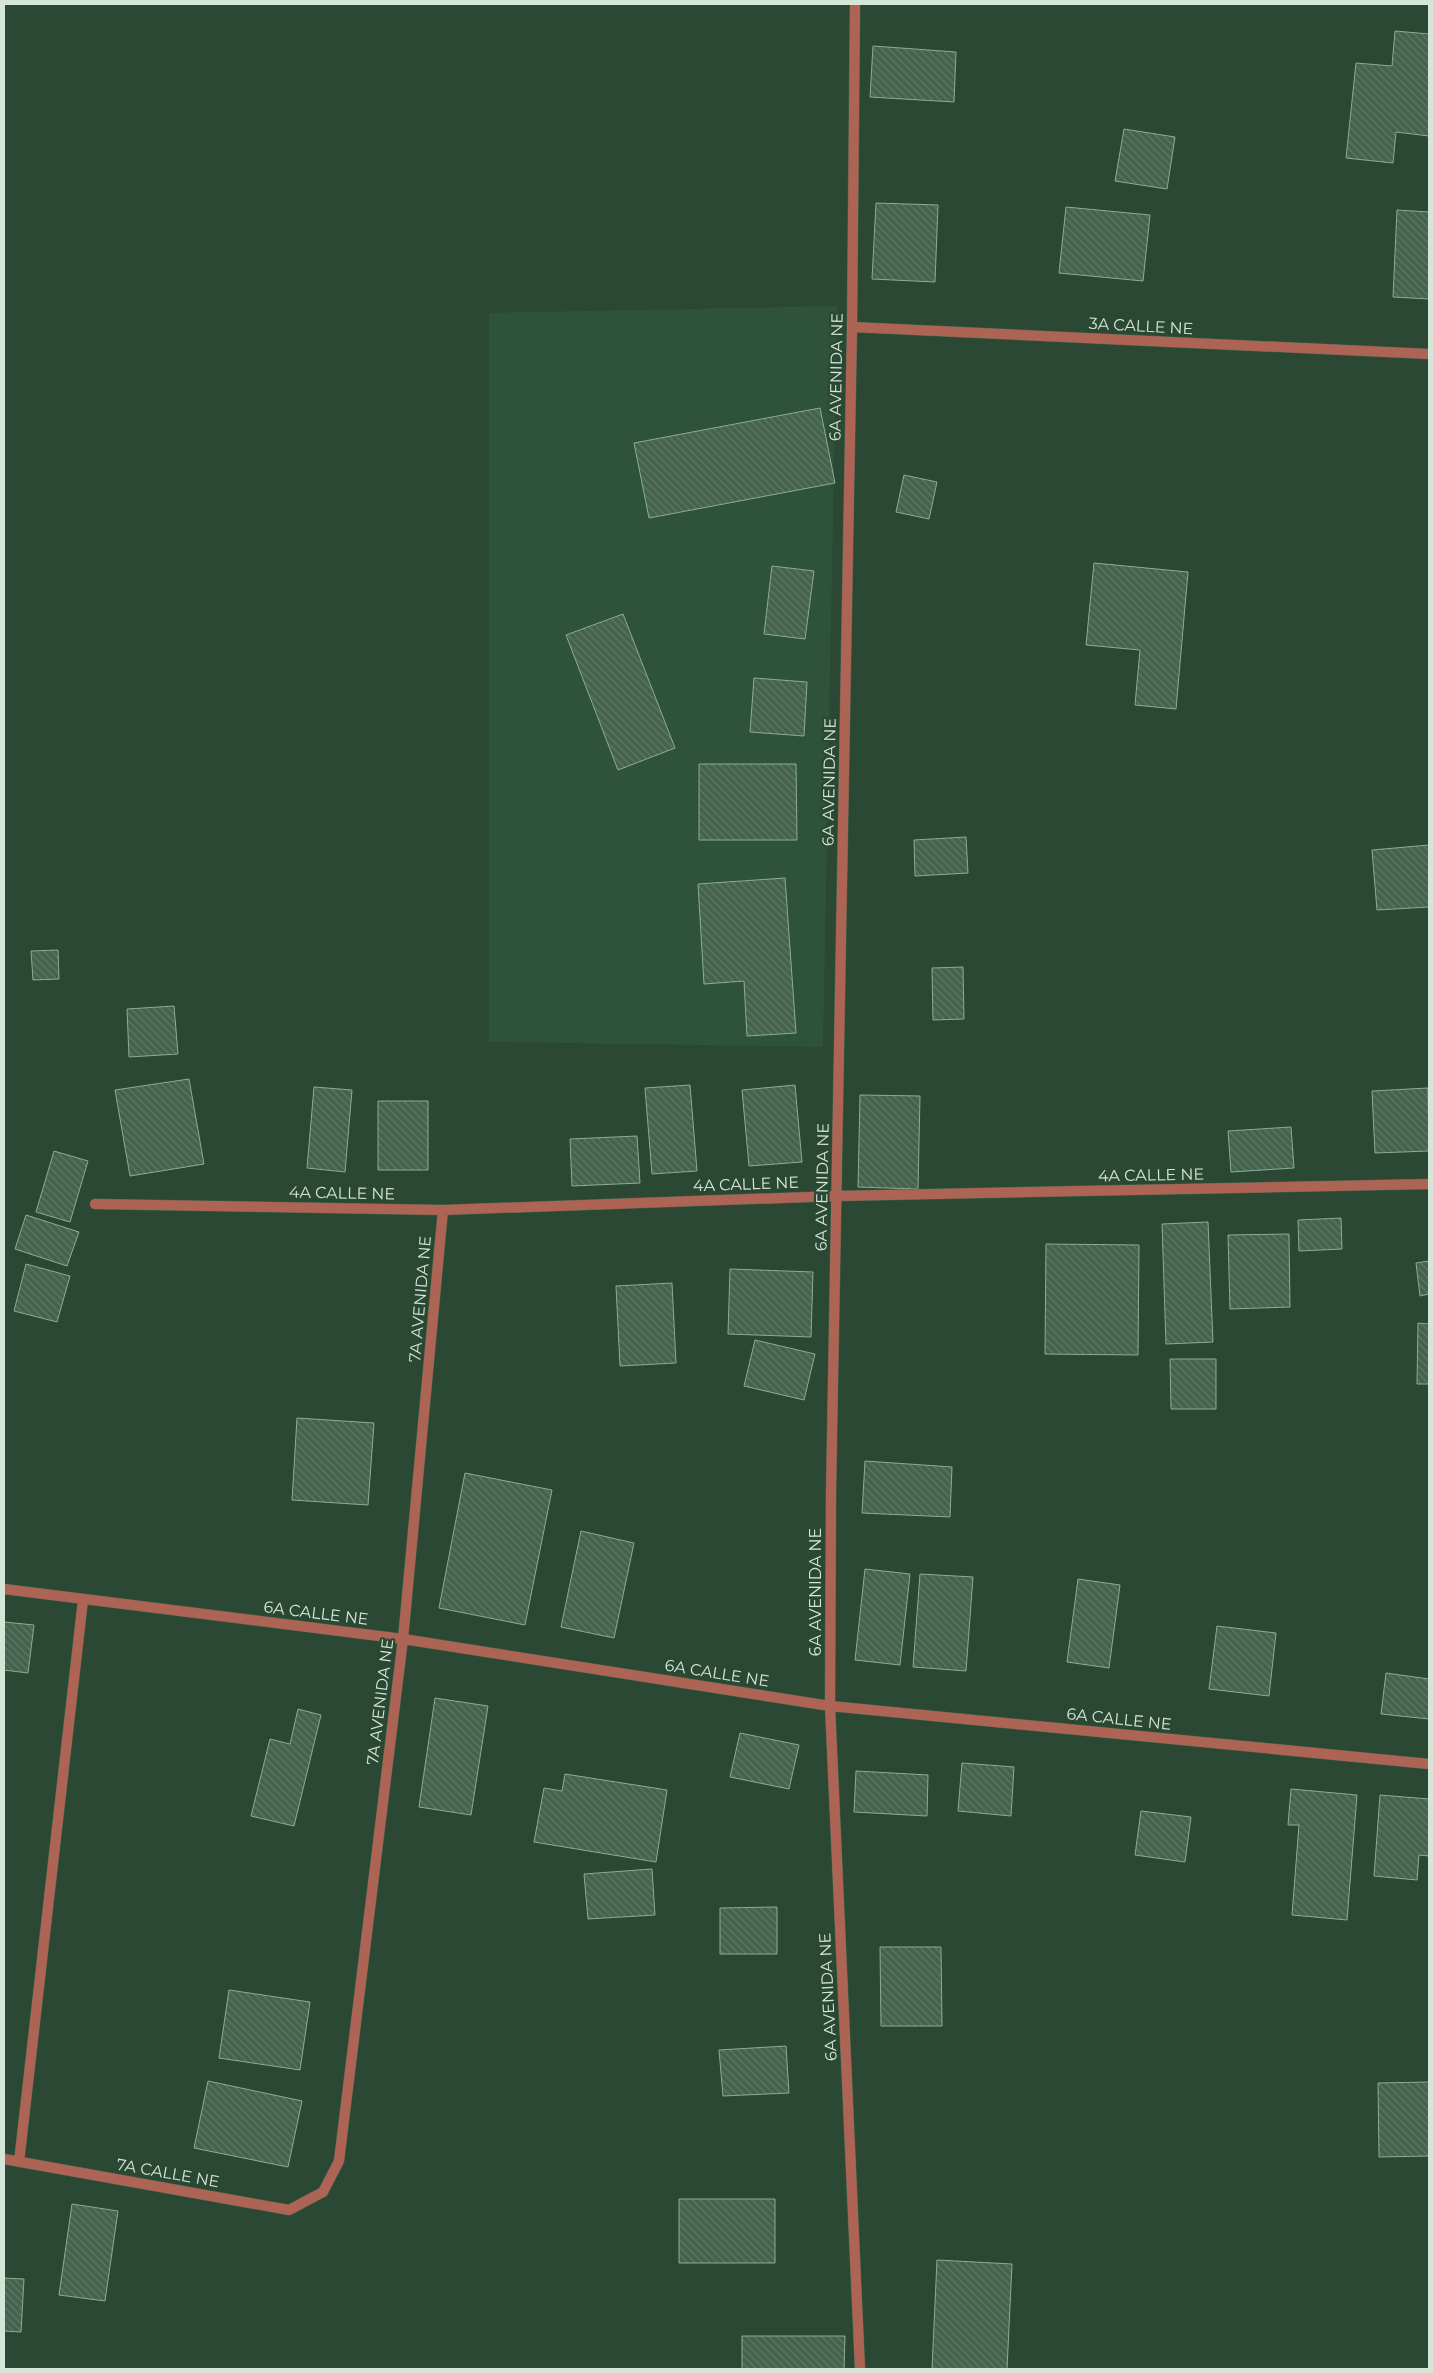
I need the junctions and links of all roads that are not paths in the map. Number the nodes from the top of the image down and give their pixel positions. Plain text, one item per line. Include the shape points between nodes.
1 (854, 4) edge
2 (852, 327) junction
3 (1429, 354) edge
4 (1429, 1184) edge
5 (837, 1196) junction
6 (95, 1204) dead end
7 (443, 1210) junction
8 (4, 1589) edge
9 (83, 1600) junction
10 (403, 1639) junction
11 (830, 1706) junction
12 (1429, 1764) edge
13 (4, 2159) edge
14 (19, 2162) junction
15 (323, 2192) joint
16 (860, 2369) edge

1 - 2 street, 6A AVENIDA NE
2 - 3 street, 3A CALLE NE
2 - 5 street, 6A AVENIDA NE
4 - 5 street, 4A CALLE NE
5 - 7 street, 4A CALLE NE
5 - 11 street, 6A AVENIDA NE
6 - 7 street, 4A CALLE NE
7 - 10 street, 7A AVENIDA NE
8 - 9 street, 6A CALLE NE
9 - 10 street, 6A CALLE NE
9 - 14 street
10 - 11 street, 6A CALLE NE
10 - 15 street, 7A AVENIDA NE via 339,2161
11 - 12 street, 6A CALLE NE
11 - 16 street, 6A AVENIDA NE
13 - 14 street, 7A CALLE NE
14 - 15 street, 7A CALLE NE via 289,2210

